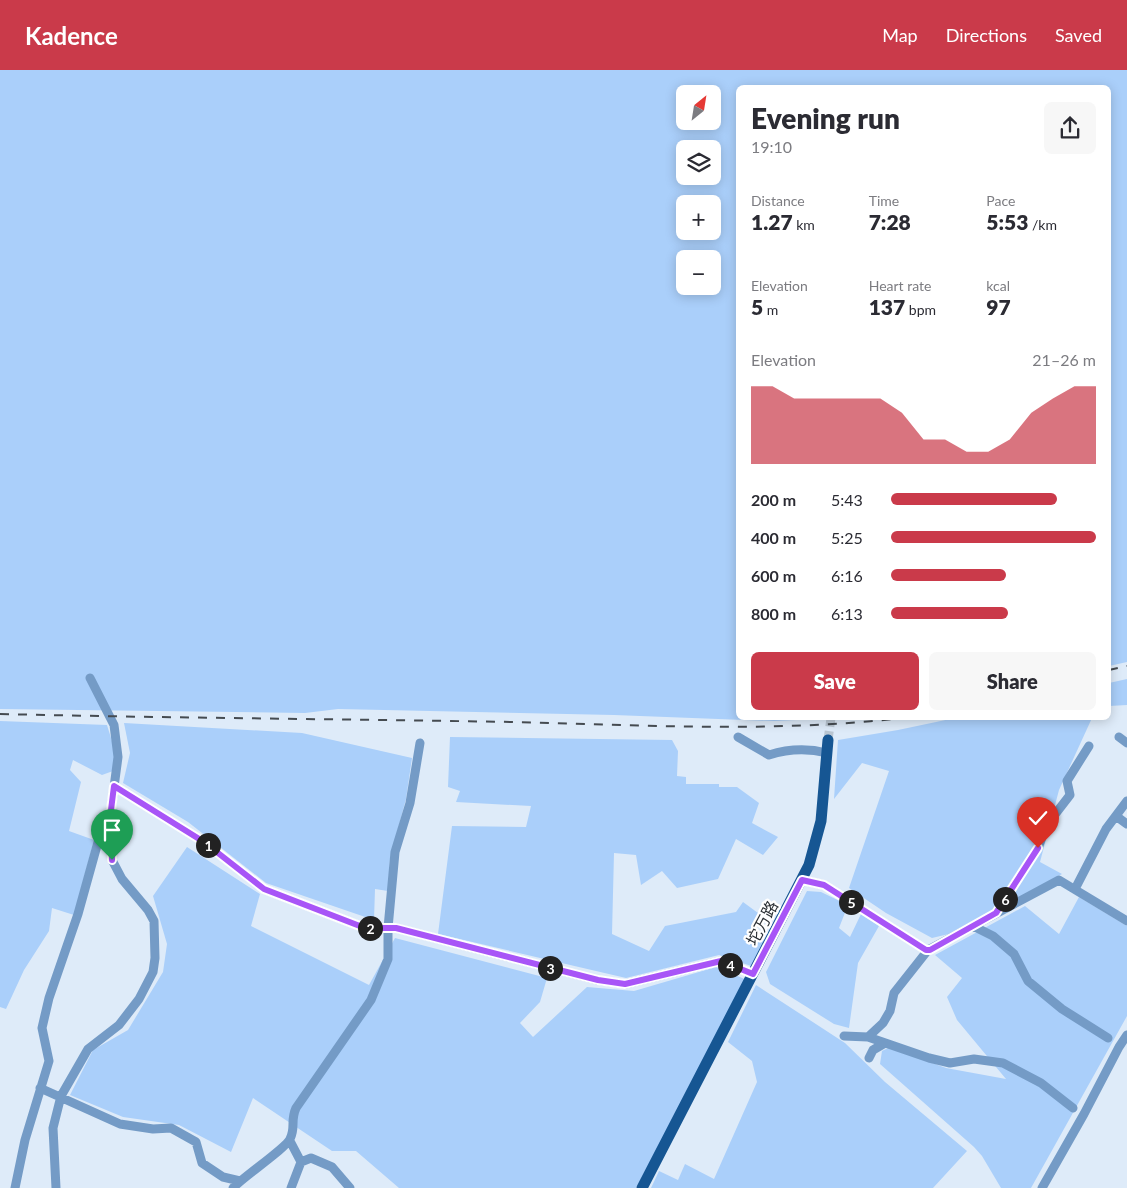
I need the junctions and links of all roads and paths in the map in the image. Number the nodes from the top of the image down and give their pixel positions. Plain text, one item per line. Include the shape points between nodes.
1 (90, 678) dead end
2 (738, 737) dead end
3 (1119, 738) dead end
4 (828, 740) tunnel mouth
5 (420, 743) dead end
6 (1127, 743) edge
7 (1089, 746) dead end
8 (827, 753) junction
9 (114, 786) junction
10 (1127, 801) edge
11 (111, 810) junction
12 (1116, 816) junction
13 (1127, 824) edge
14 (802, 880) junction
15 (1075, 890) junction
16 (996, 913) junction
17 (1127, 921) edge
18 (973, 926) junction
19 (388, 928) junction
20 (928, 950) junction
21 (753, 974) junction
22 (1127, 1035) edge
23 (844, 1036) dead end
24 (868, 1037) junction
25 (1108, 1038) dead end
26 (885, 1043) junction
27 (869, 1058) dead end
28 (40, 1088) junction
29 (61, 1096) junction
30 (1073, 1108) dead end
31 (290, 1141) junction
32 (301, 1162) junction
33 (240, 1181) junction
34 (15, 1188) edge
35 (56, 1188) edge
36 (233, 1188) edge
37 (290, 1188) edge
38 (350, 1188) edge
39 (642, 1188) edge
40 (1042, 1188) edge

1 - 9 street via 114,725 118,757
2 - 8 street via 769,755 800,749
3 - 6 street
4 - 8 main road, 坨万路
5 - 19 street via 410,804 395,852
7 - 16 street via 1067,781 1070,795 1046,826 1038,848
8 - 14 main road, 坨万路 via 819,833
9 - 11 street
9 - 19 street via 204,842 264,889 365,928
10 - 12 street
11 - 28 street via 49,998 42,1028 49,1061
11 - 29 street via 112,860 122,879 154,921 153,972 139,999 119,1025 88,1049
12 - 13 street
12 - 15 street
14 - 20 street via 824,885
14 - 21 main road, 坨万路
15 - 16 street via 1059,880
15 - 17 street
16 - 18 street
18 - 20 street
18 - 25 street via 993,936 1014,954 1028,981 1062,1009
19 - 21 street via 625,984 721,961
19 - 31 street via 388,959 371,1000 296,1108
20 - 24 street via 894,993 883,1023
21 - 39 main road, 坨万路
22 - 40 street
23 - 24 street
24 - 26 street
26 - 27 street via 873,1050
26 - 30 street via 950,1063 974,1059 1003,1063 1041,1083
28 - 29 street
28 - 34 street
29 - 33 street via 120,1124 171,1128 196,1142 202,1163 223,1177
29 - 35 street via 53,1128
31 - 32 street
31 - 33 street
32 - 37 street
32 - 38 street via 311,1158 332,1168
33 - 36 street

